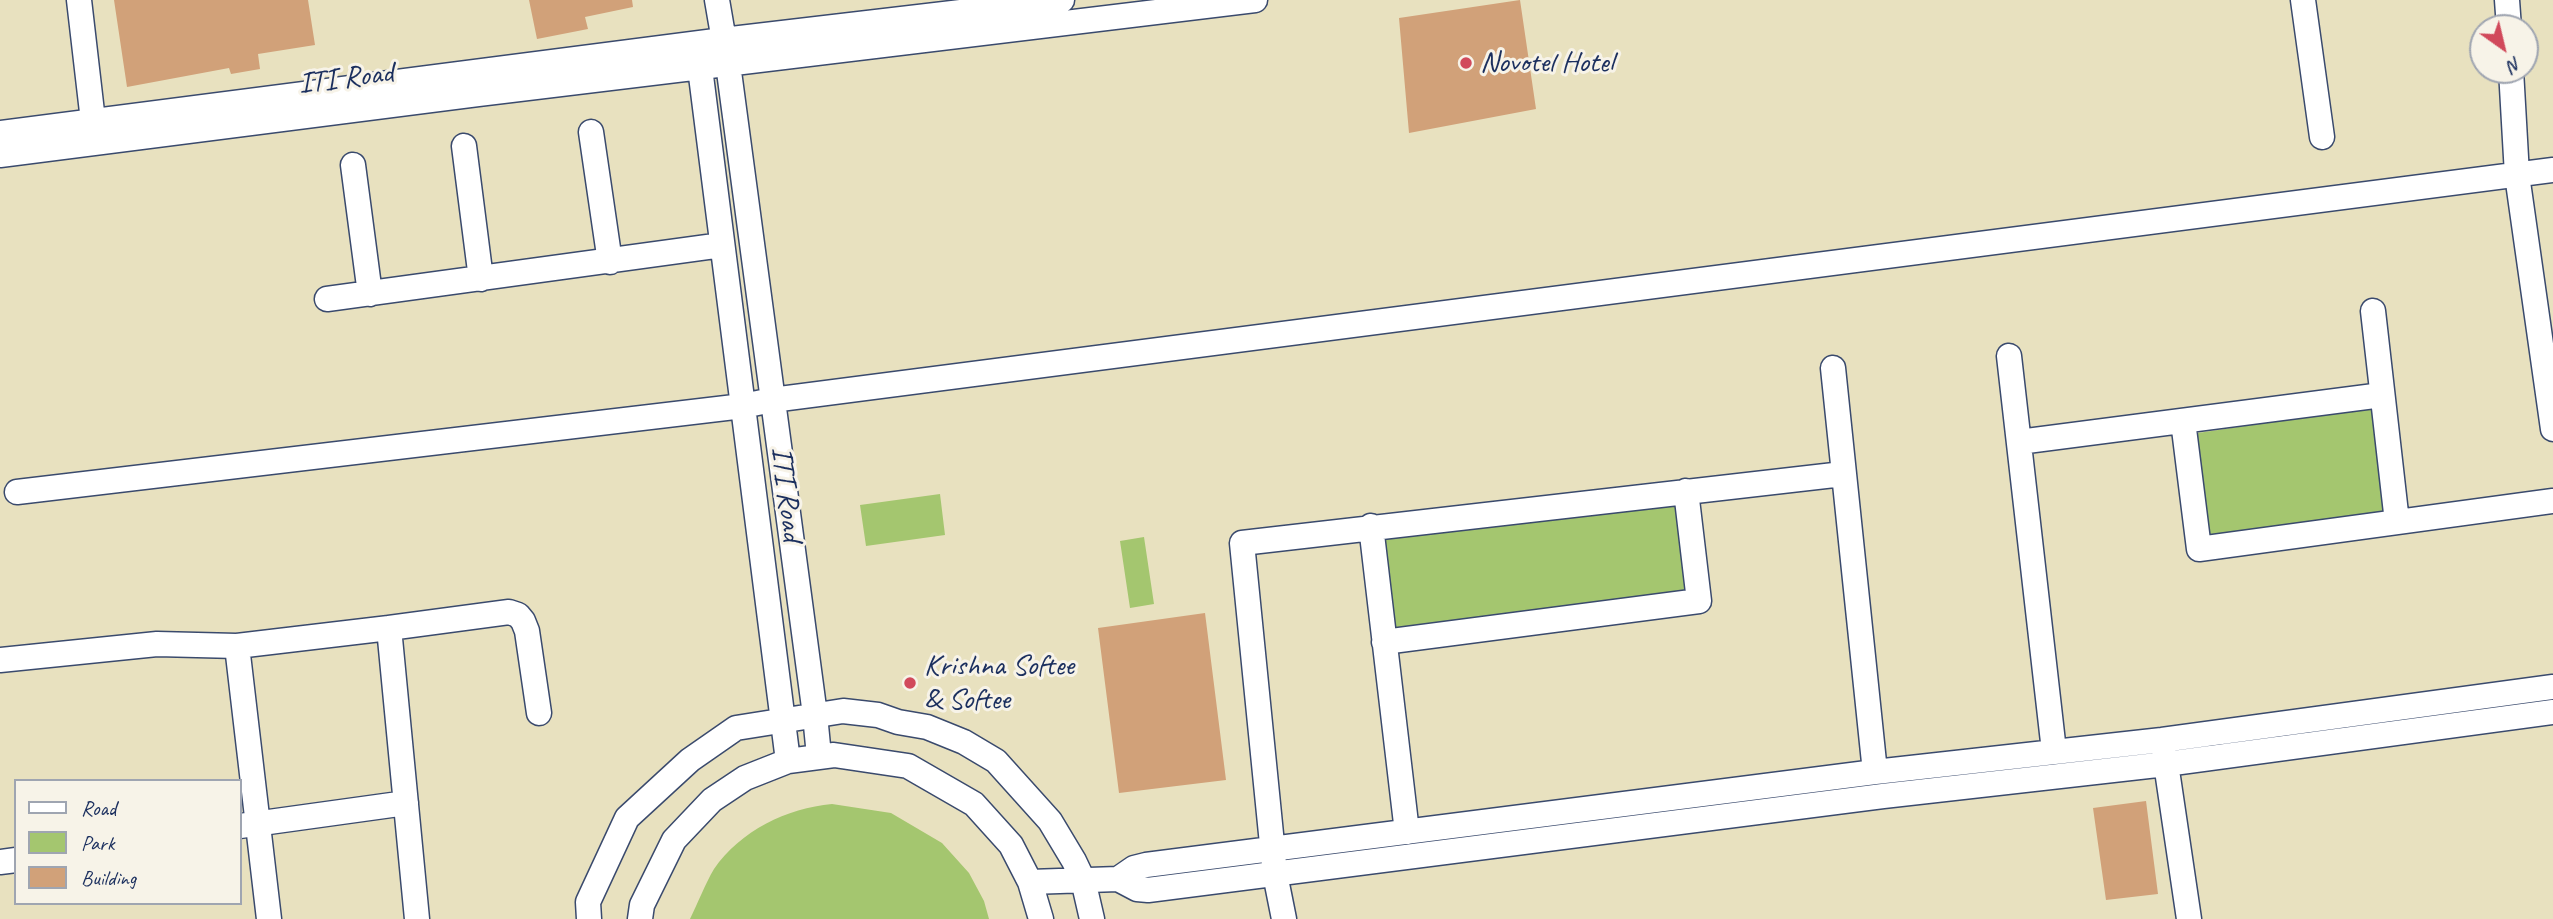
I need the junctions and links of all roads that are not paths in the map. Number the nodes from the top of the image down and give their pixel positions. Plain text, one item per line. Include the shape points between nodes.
1 (79, 0) edge
2 (717, 0) edge
3 (1062, 0) edge
4 (1255, 0) edge
5 (2303, 0) edge
6 (726, 52) junction
7 (700, 68) junction
8 (2512, 84) edge
9 (94, 132) junction
10 (591, 132) dead end
11 (0, 133) edge
12 (2322, 137) dead end
13 (464, 146) dead end
14 (0, 155) edge
15 (353, 165) dead end
16 (2553, 170) edge
17 (2517, 174) junction
18 (722, 245) junction
19 (610, 262) junction
20 (481, 279) junction
21 (370, 293) junction
22 (327, 299) dead end
23 (2373, 311) dead end
24 (2009, 356) dead end
25 (1833, 368) dead end
26 (2382, 395) junction
27 (772, 400) junction
28 (743, 406) junction
29 (2552, 415) edge
30 (2183, 421) junction
31 (2019, 442) junction
32 (1843, 474) junction
33 (1686, 491) junction
34 (17, 492) dead end
35 (2553, 501) edge
36 (2397, 522) junction
37 (1371, 526) junction
38 (389, 628) junction
39 (1384, 642) junction
40 (237, 646) junction
41 (0, 660) edge
42 (2553, 687) edge
43 (2553, 712) edge
44 (539, 713) dead end
45 (815, 715) junction
46 (782, 722) junction
47 (2053, 751) junction
48 (2164, 752) junction
49 (819, 756) junction
50 (788, 761) junction
51 (1875, 772) junction
52 (406, 803) junction
53 (249, 824) edge
54 (1407, 832) junction
55 (1273, 847) junction
56 (1275, 874) junction
57 (1118, 878) junction
58 (1083, 880) junction
59 (1030, 882) junction
60 (270, 919) edge
61 (416, 919) edge
62 (589, 919) edge
63 (640, 919) edge
64 (1041, 919) edge
65 (1092, 919) edge
66 (1284, 919) edge
67 (2189, 919) edge

1 - 9 street
2 - 6 street
3 - 6 street, ITI Road
4 - 6 street, ITI Road
5 - 12 street
6 - 7 street, ITI Road
6 - 9 street
6 - 27 street, ITI Road
7 - 9 street, ITI Road
7 - 18 street, ITI Road
8 - 17 street
9 - 11 street
9 - 14 street, ITI Road
10 - 19 street
13 - 20 street
15 - 21 street
16 - 17 street
17 - 27 street
17 - 29 street
18 - 19 street
18 - 28 street, ITI Road
19 - 20 street
20 - 21 street
21 - 22 street
23 - 26 street
24 - 31 street
25 - 32 street
26 - 30 street
26 - 36 street
27 - 28 street
27 - 45 street, ITI Road
28 - 34 street
28 - 46 street, ITI Road
30 - 31 street
30 - 36 street via 2199,549
31 - 47 street
32 - 33 street
32 - 51 street
33 - 37 street
33 - 39 street via 1699,601
35 - 36 street
37 - 39 street
37 - 55 street via 1242,543
38 - 40 street
38 - 44 street via 509,612 518,615 527,631
38 - 52 street
39 - 54 street
40 - 41 street via 158,644
40 - 53 street
42 - 48 street
43 - 48 street
45 - 46 street
45 - 49 street, ITI Road
45 - 58 street via 843,711 927,727 996,761 1049,821
46 - 50 street, ITI Road
46 - 62 street via 736,728 690,760 627,818 588,902
47 - 48 street
47 - 51 street
48 - 56 street via 1883,796
48 - 67 street
49 - 50 street
49 - 59 street via 908,766 974,804 1011,845
50 - 63 street via 746,778 712,800 674,841 642,905
51 - 54 street
52 - 53 street
52 - 61 street
53 - 60 street
54 - 55 street
55 - 56 street
55 - 57 street via 1146,865
56 - 57 street via 1148,890
56 - 66 street
57 - 58 street
58 - 59 street
58 - 65 street
59 - 64 street

